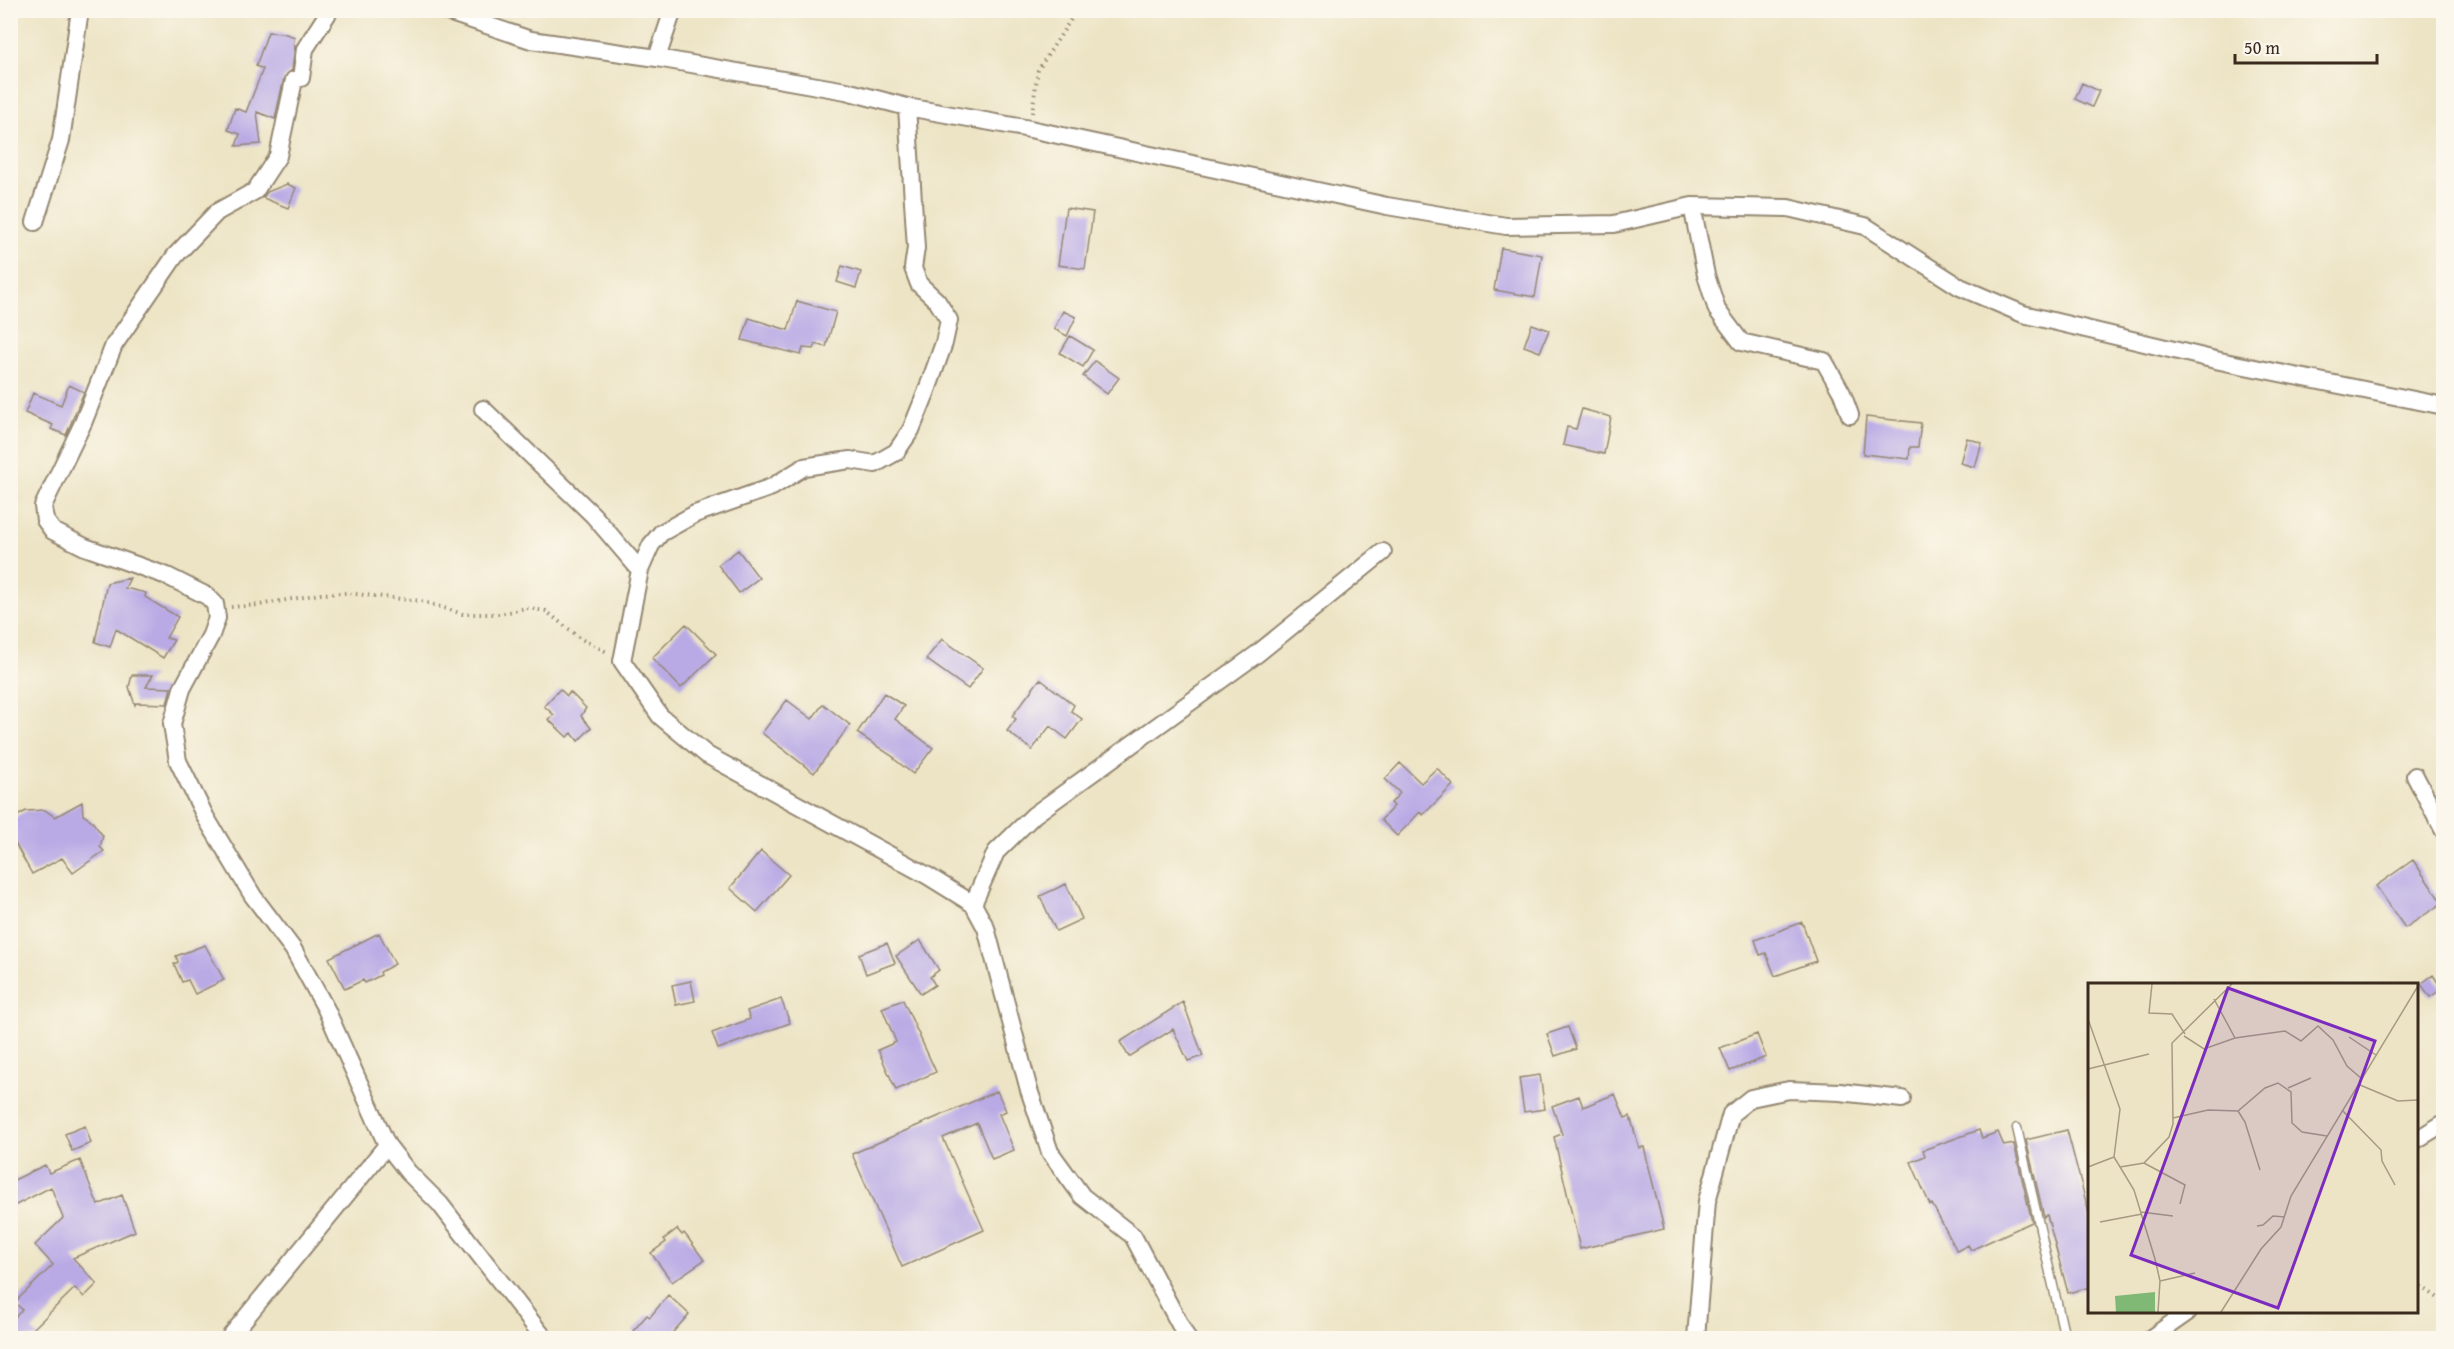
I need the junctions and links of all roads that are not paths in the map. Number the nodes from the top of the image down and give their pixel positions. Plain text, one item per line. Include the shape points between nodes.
1 (80, 10) edge
2 (330, 10) edge
3 (442, 10) edge
4 (673, 10) edge
5 (657, 58) junction
6 (907, 107) junction
7 (1692, 206) junction
8 (35, 222) dead end
9 (2444, 406) edge
10 (483, 409) dead end
11 (1850, 415) dead end
12 (1383, 552) dead end
13 (640, 570) junction
14 (2415, 776) dead end
15 (2444, 831) edge
16 (973, 903) junction
17 (1902, 1099) dead end
18 (2444, 1123) edge
19 (2017, 1128) dead end
20 (2418, 1139) edge
21 (387, 1145) junction
22 (2185, 1313) edge
23 (229, 1338) edge
24 (544, 1338) edge
25 (1187, 1338) edge
26 (1696, 1338) edge
27 (2065, 1338) edge
28 (2151, 1338) edge

1 - 8 street via 61,140
2 - 21 street via 305,49 301,78 294,80 278,156 255,191 217,212 175,256 114,345 83,423 43,506 45,520 53,531 85,547 167,576 215,604 217,618 211,635 182,689 172,724 178,761 206,818 253,896 293,949 326,1009
3 - 5 street via 531,40
4 - 5 street
5 - 6 street via 846,91
6 - 7 street via 1030,129 1387,206 1506,226 1614,224
6 - 13 street via 916,248 913,268 919,284 949,320 910,430 896,452 875,464 850,460 804,467 772,487 673,525 651,545
7 - 9 street via 1788,208 1865,226 1960,287 2023,314 2220,361
7 - 11 street via 1717,310 1741,342 1824,361
10 - 13 street via 593,515
12 - 16 street via 1257,654 1035,815 996,852
13 - 16 street via 622,661 660,716 708,755
14 - 15 street
16 - 25 street via 986,927 1029,1090 1050,1152 1082,1196 1133,1236
17 - 26 street via 1789,1090 1751,1098 1731,1113 1707,1202
18 - 20 street
19 - 27 lane
21 - 23 street
21 - 24 street via 447,1213
22 - 28 street

